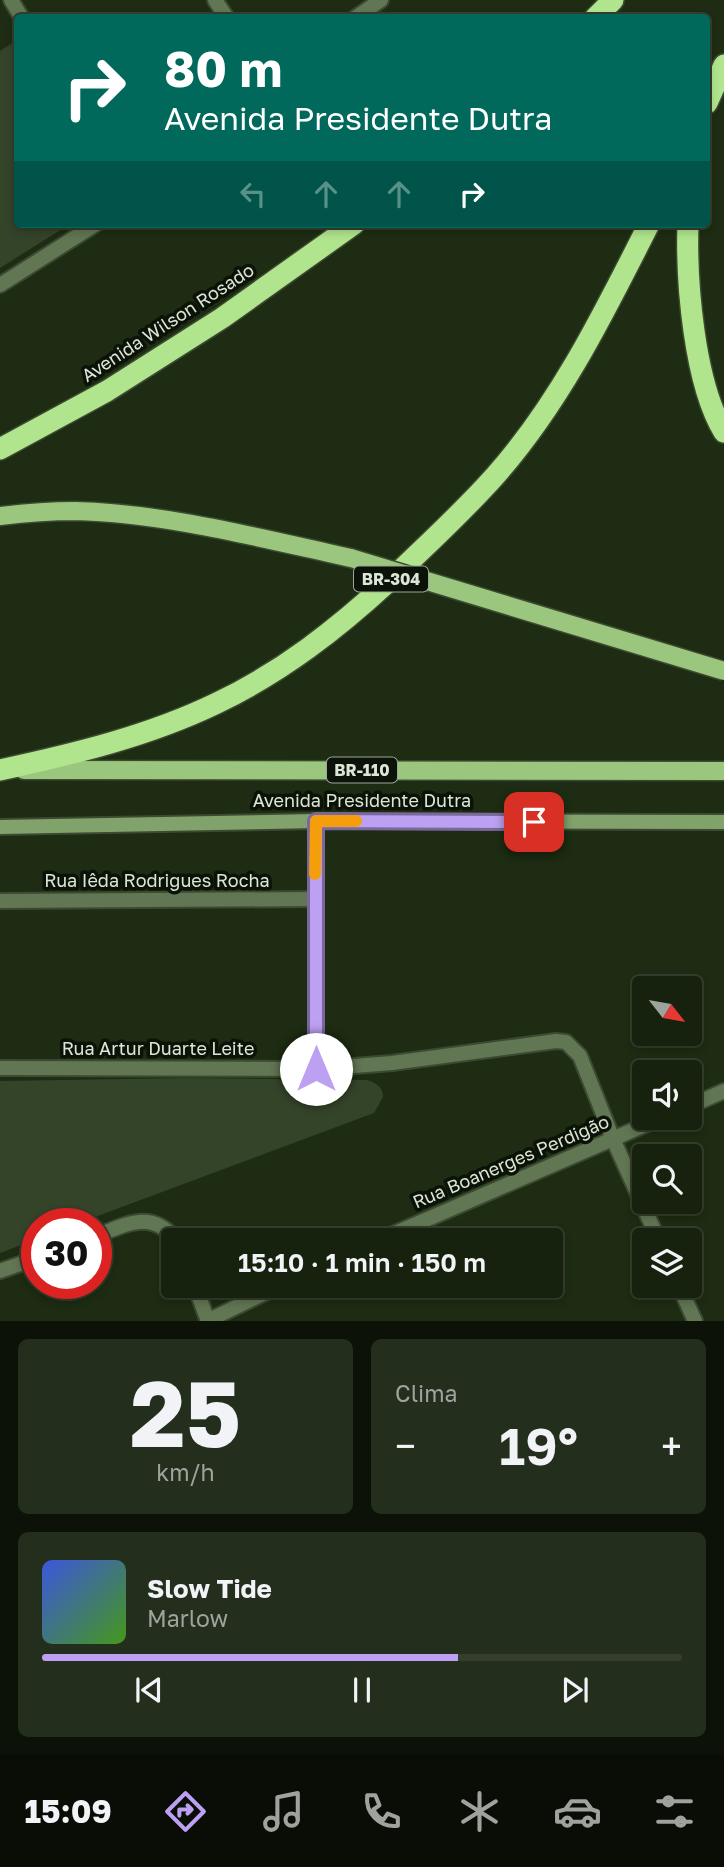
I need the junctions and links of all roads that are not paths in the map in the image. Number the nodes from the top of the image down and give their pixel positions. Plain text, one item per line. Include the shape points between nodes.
1 (381, 0) edge
2 (613, 0) edge
3 (361, 14) edge
4 (599, 14) edge
5 (724, 65) edge
6 (710, 96) edge
7 (90, 228) edge
8 (348, 228) edge
9 (647, 228) edge
10 (688, 228) edge
11 (0, 285) edge
12 (724, 432) edge
13 (0, 449) edge
14 (0, 516) edge
15 (724, 671) edge
16 (0, 770) edge
17 (724, 771) edge
18 (316, 821) junction
19 (724, 822) edge
20 (0, 827) edge
21 (315, 899) junction
22 (0, 901) edge
23 (0, 1068) edge
24 (316, 1069) junction
25 (724, 1091) edge
26 (702, 1101) edge
27 (634, 1130) edge
28 (613, 1139) junction
29 (162, 1228) edge
30 (407, 1228) edge
31 (653, 1228) edge
32 (112, 1231) edge
33 (21, 1264) edge
34 (0, 1271) edge
35 (199, 1298) edge
36 (254, 1298) edge
37 (684, 1298) edge
38 (207, 1321) edge
39 (695, 1321) edge

1 - 3 street
2 - 4 highway
5 - 6 highway
7 - 11 street
8 - 13 highway, Avenida Wilson Rosado via 222,318 107,391
9 - 16 highway, BR-304 via 578,358 495,476 349,618 305,652 218,703 148,732
10 - 12 highway via 692,315 706,391
14 - 15 main road, bridge via 76,511 213,528 415,576
16 - 17 main road, Avenida Presidente Dutra / BR-110
18 - 19 street, Avenida Presidente Dutra
18 - 20 street, Avenida Presidente Dutra
18 - 21 street
21 - 22 street, Rua Iêda Rodrigues Rocha
21 - 24 street
23 - 24 street, Rua Artur Duarte Leite
24 - 28 street, Rua Artur Duarte Leite via 566,1042 580,1056
25 - 26 street
27 - 28 street, Rua Boanerges Perdigão
28 - 30 street, Rua Boanerges Perdigão
28 - 31 street
29 - 32 street via 143,1221
33 - 34 street
35 - 38 street
36 - 38 street
37 - 39 street

